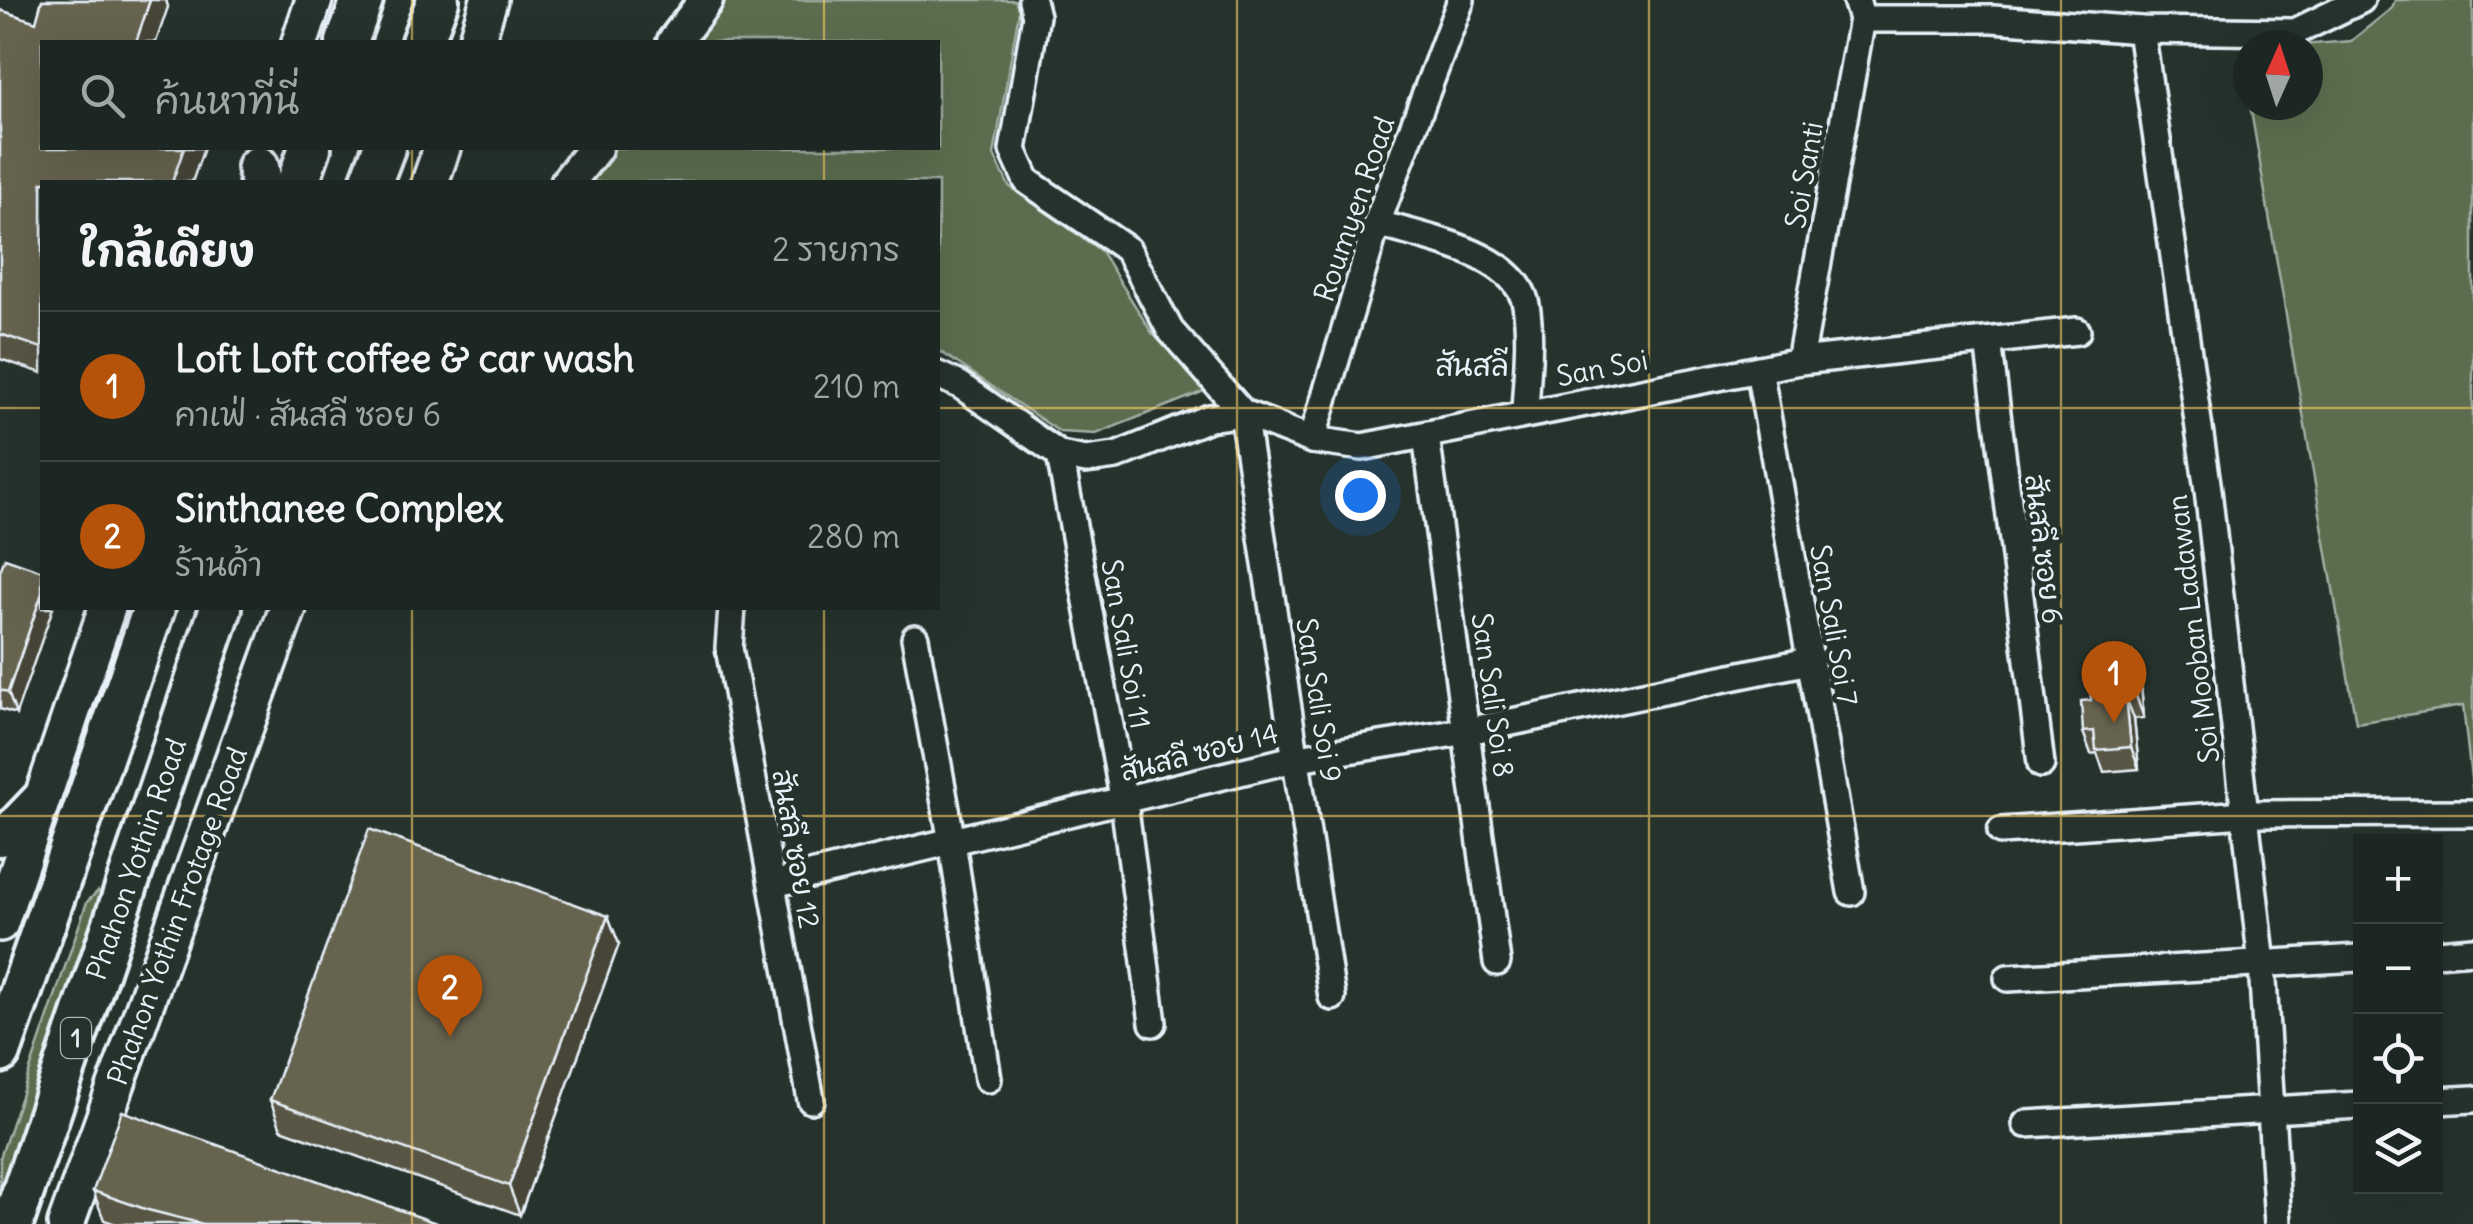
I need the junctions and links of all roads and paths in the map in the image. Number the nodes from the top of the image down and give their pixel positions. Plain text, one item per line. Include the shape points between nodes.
1 (314, 0) edge
2 (362, 0) edge
3 (438, 0) edge
4 (490, 0) edge
5 (706, 0) edge
6 (1461, 0) edge
7 (2362, 0) edge
8 (1034, 8) edge
9 (1859, 9) edge
10 (2140, 30) junction
11 (301, 40) edge
12 (348, 40) edge
13 (423, 40) edge
14 (477, 40) edge
15 (676, 40) edge
16 (309, 150) edge
17 (383, 150) edge
18 (441, 150) edge
19 (592, 150) edge
20 (299, 180) edge
21 (372, 180) edge
22 (431, 180) edge
23 (570, 180) edge
24 (1377, 224) junction
25 (2077, 331) dead end
26 (1988, 341) junction
27 (1800, 361) junction
28 (1759, 369) junction
29 (940, 376) edge
30 (1244, 413) junction
31 (1524, 414) junction
32 (1426, 436) junction
33 (1312, 440) junction
34 (1060, 455) junction
35 (106, 610) edge
36 (153, 610) edge
37 (220, 610) edge
38 (287, 610) edge
39 (732, 610) edge
40 (915, 638) dead end
41 (1810, 661) junction
42 (1468, 731) junction
43 (1298, 758) junction
44 (2041, 764) dead end
45 (43, 794) junction
46 (1124, 802) junction
47 (2473, 813) edge
48 (2245, 814) junction
49 (78, 831) junction
50 (2001, 832) dead end
51 (0, 839) edge
52 (952, 842) junction
53 (140, 851) junction
54 (772, 884) junction
55 (1851, 892) dead end
56 (0, 922) edge
57 (2473, 950) edge
58 (2443, 952) edge
59 (2353, 958) edge
60 (1498, 962) dead end
61 (2262, 964) junction
62 (2008, 978) dead end
63 (1332, 997) dead end
64 (1152, 1024) dead end
65 (0, 1052) edge
66 (988, 1079) dead end
67 (2473, 1099) edge
68 (811, 1100) dead end
69 (2443, 1101) edge
70 (2353, 1104) edge
71 (2271, 1109) junction
72 (2026, 1124) dead end
73 (12, 1224) edge
74 (66, 1224) edge
75 (2278, 1224) edge

1 - 11 main road
2 - 12 main road
3 - 13 main road
4 - 14 main road
5 - 15 street
6 - 24 street, Roumyen Road
7 - 10 street via 2295,32
8 - 30 street via 1013,150 1028,181 1128,250 1170,330
9 - 10 street
9 - 27 street, Soi Santi
10 - 48 street, Soi Mooban Ladawan via 2208,490
16 - 20 main road
17 - 21 main road
18 - 22 main road
19 - 23 street
24 - 31 street via 1491,261 1515,278 1527,318
24 - 33 street, Roumyen Road
25 - 26 street, San Soi
26 - 27 street, San Soi
26 - 44 street, สันสลี ซอย 6
27 - 28 street, San Soi
28 - 31 street, San Soi
28 - 41 street, San Sali Soi 7
29 - 34 street
30 - 33 street, San Soi
30 - 34 street via 1209,418 1116,456
30 - 43 street, San Sali Soi 9
31 - 32 street, San Soi
32 - 33 street, San Soi via 1362,447
32 - 42 street, San Sali Soi 8
34 - 46 street, San Sali Soi 11
35 - 45 main road
36 - 49 main road
37 - 53 main road, Phahon Yothin Road / 1
38 - 74 main road, Phahon Yothin Frotage Road / 1
39 - 54 street, สันสลี ซอย 12 via 729,648
40 - 52 street
41 - 42 street, สันสลี ซอย 14
41 - 55 street, San Sali Soi 7
42 - 43 street, สันสลี ซอย 14
42 - 60 street, San Sali Soi 8
43 - 46 street, สันสลี ซอย 14
43 - 63 street, San Sali Soi 9
45 - 51 street
45 - 56 main road
46 - 52 street, สันสลี ซอย 14
46 - 64 street, San Sali Soi 11
47 - 48 street
48 - 50 street
48 - 61 street, Soi Mooban Ladawan
49 - 53 main road
49 - 65 main road
52 - 54 street, สันสลี ซอย 14
52 - 66 street
53 - 73 main road, Phahon Yothin Road / 1
54 - 68 street, สันสลี ซอย 12
57 - 58 street
59 - 61 street
61 - 62 street
61 - 71 street, Soi Mooban Ladawan
67 - 69 street
70 - 71 street
71 - 72 street
71 - 75 street, Soi Mooban Ladawan

